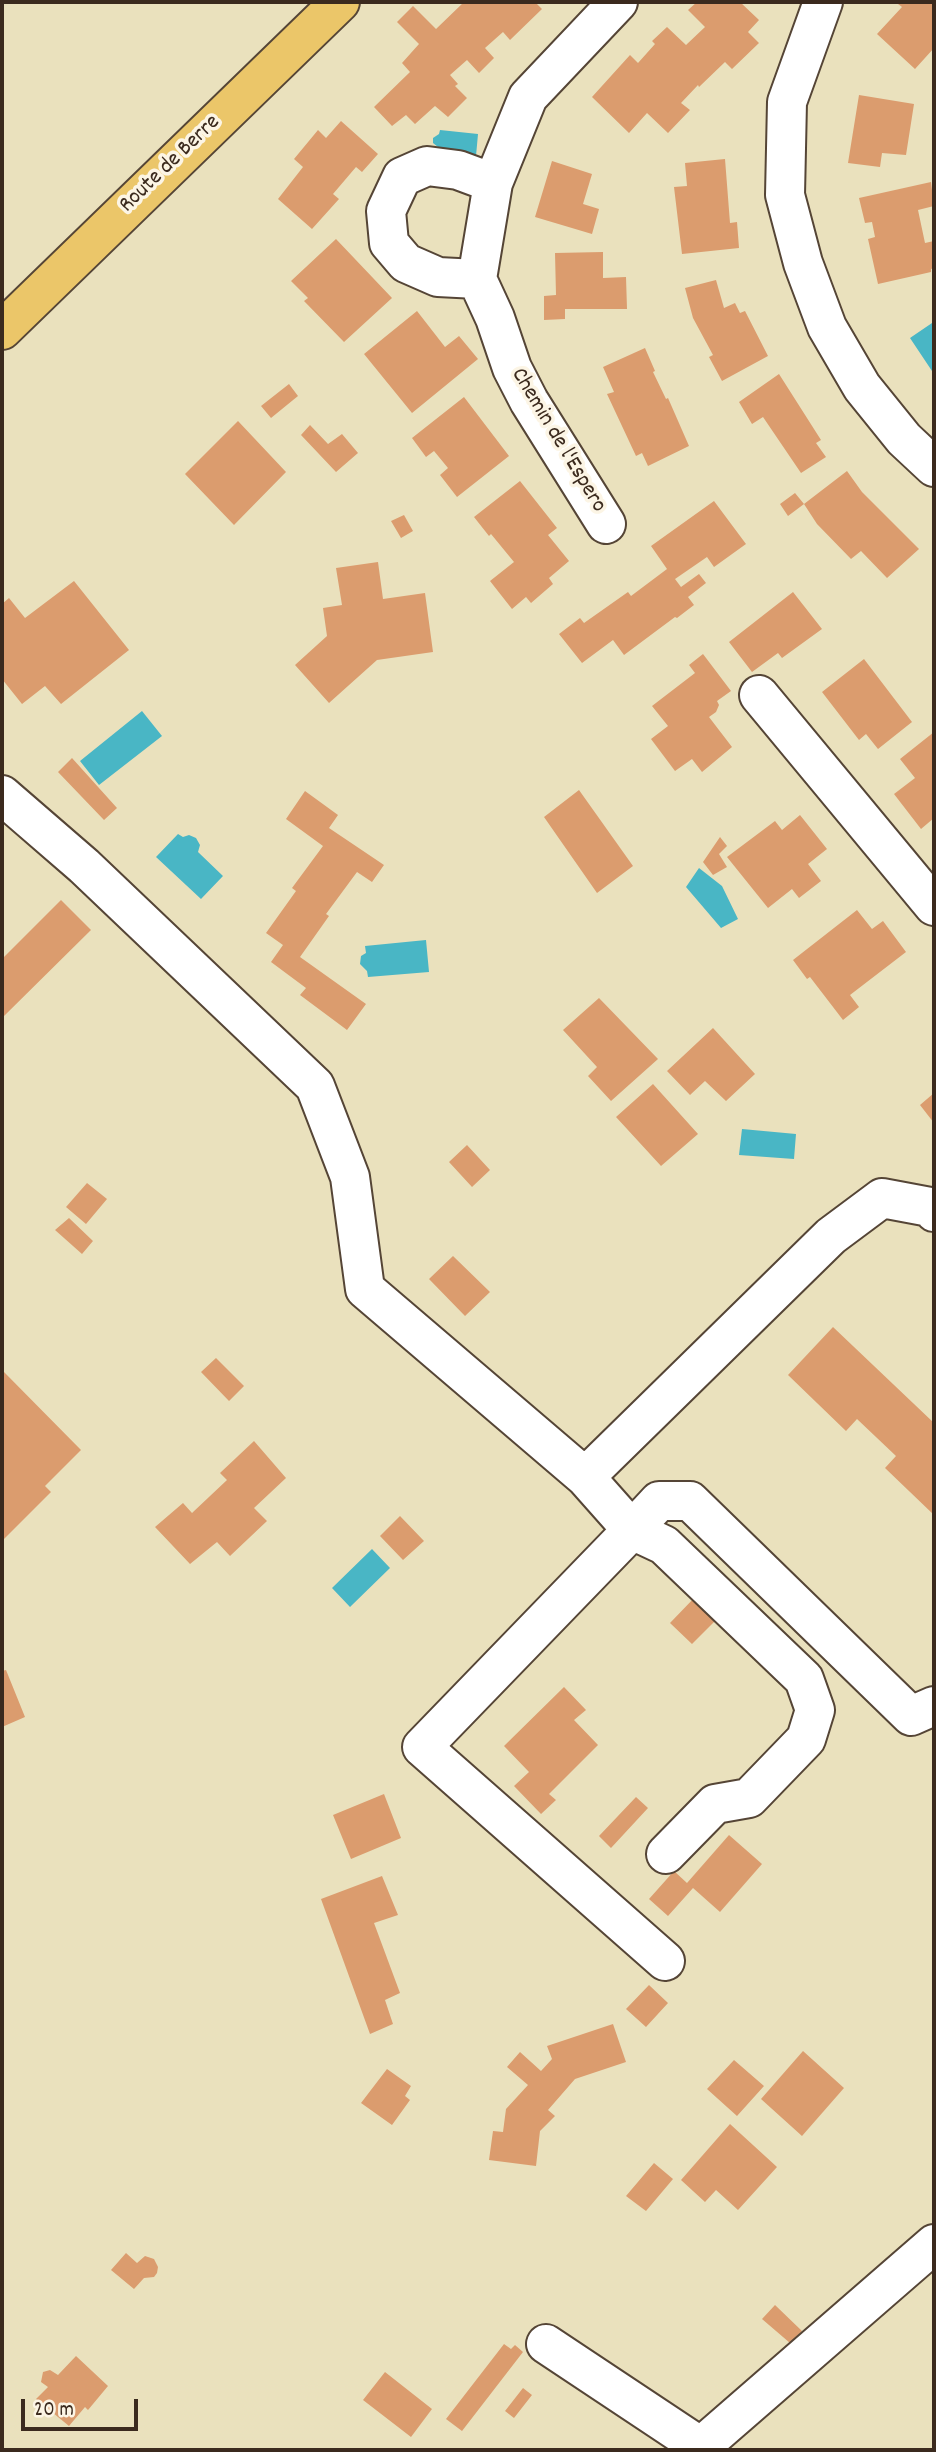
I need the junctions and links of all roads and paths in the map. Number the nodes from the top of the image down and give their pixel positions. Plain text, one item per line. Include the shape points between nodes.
1 (340, 2) edge
2 (618, 2) edge
3 (817, 4) edge
4 (493, 183) junction
5 (477, 279) junction
6 (2, 330) edge
7 (934, 467) edge
8 (607, 524) dead end
9 (759, 695) dead end
10 (2, 795) edge
11 (934, 906) edge
12 (934, 1212) edge
13 (585, 1477) junction
14 (632, 1530) junction
15 (934, 1706) edge
16 (666, 1854) dead end
17 (665, 1961) dead end
18 (934, 2244) edge
19 (546, 2344) dead end
20 (699, 2448) edge

1 - 6 main road, Route de Berre
2 - 4 street via 528,97
3 - 7 street via 787,102 785,195 827,327 862,387 904,439
4 - 5 street
4 - 5 street via 458,170 427,166 402,177 386,211 389,243 407,263 438,276
5 - 8 street, Chemin de l'Espero via 529,401
9 - 11 street
10 - 13 street via 84,866 315,1086 350,1177 365,1289
12 - 13 street via 930,1207 882,1198 831,1236
13 - 14 street
14 - 15 street via 659,1502 690,1501 911,1716
14 - 16 street via 664,1545 804,1679 815,1710 806,1739 749,1798 715,1804
14 - 17 street via 422,1746
18 - 20 street
19 - 20 street

